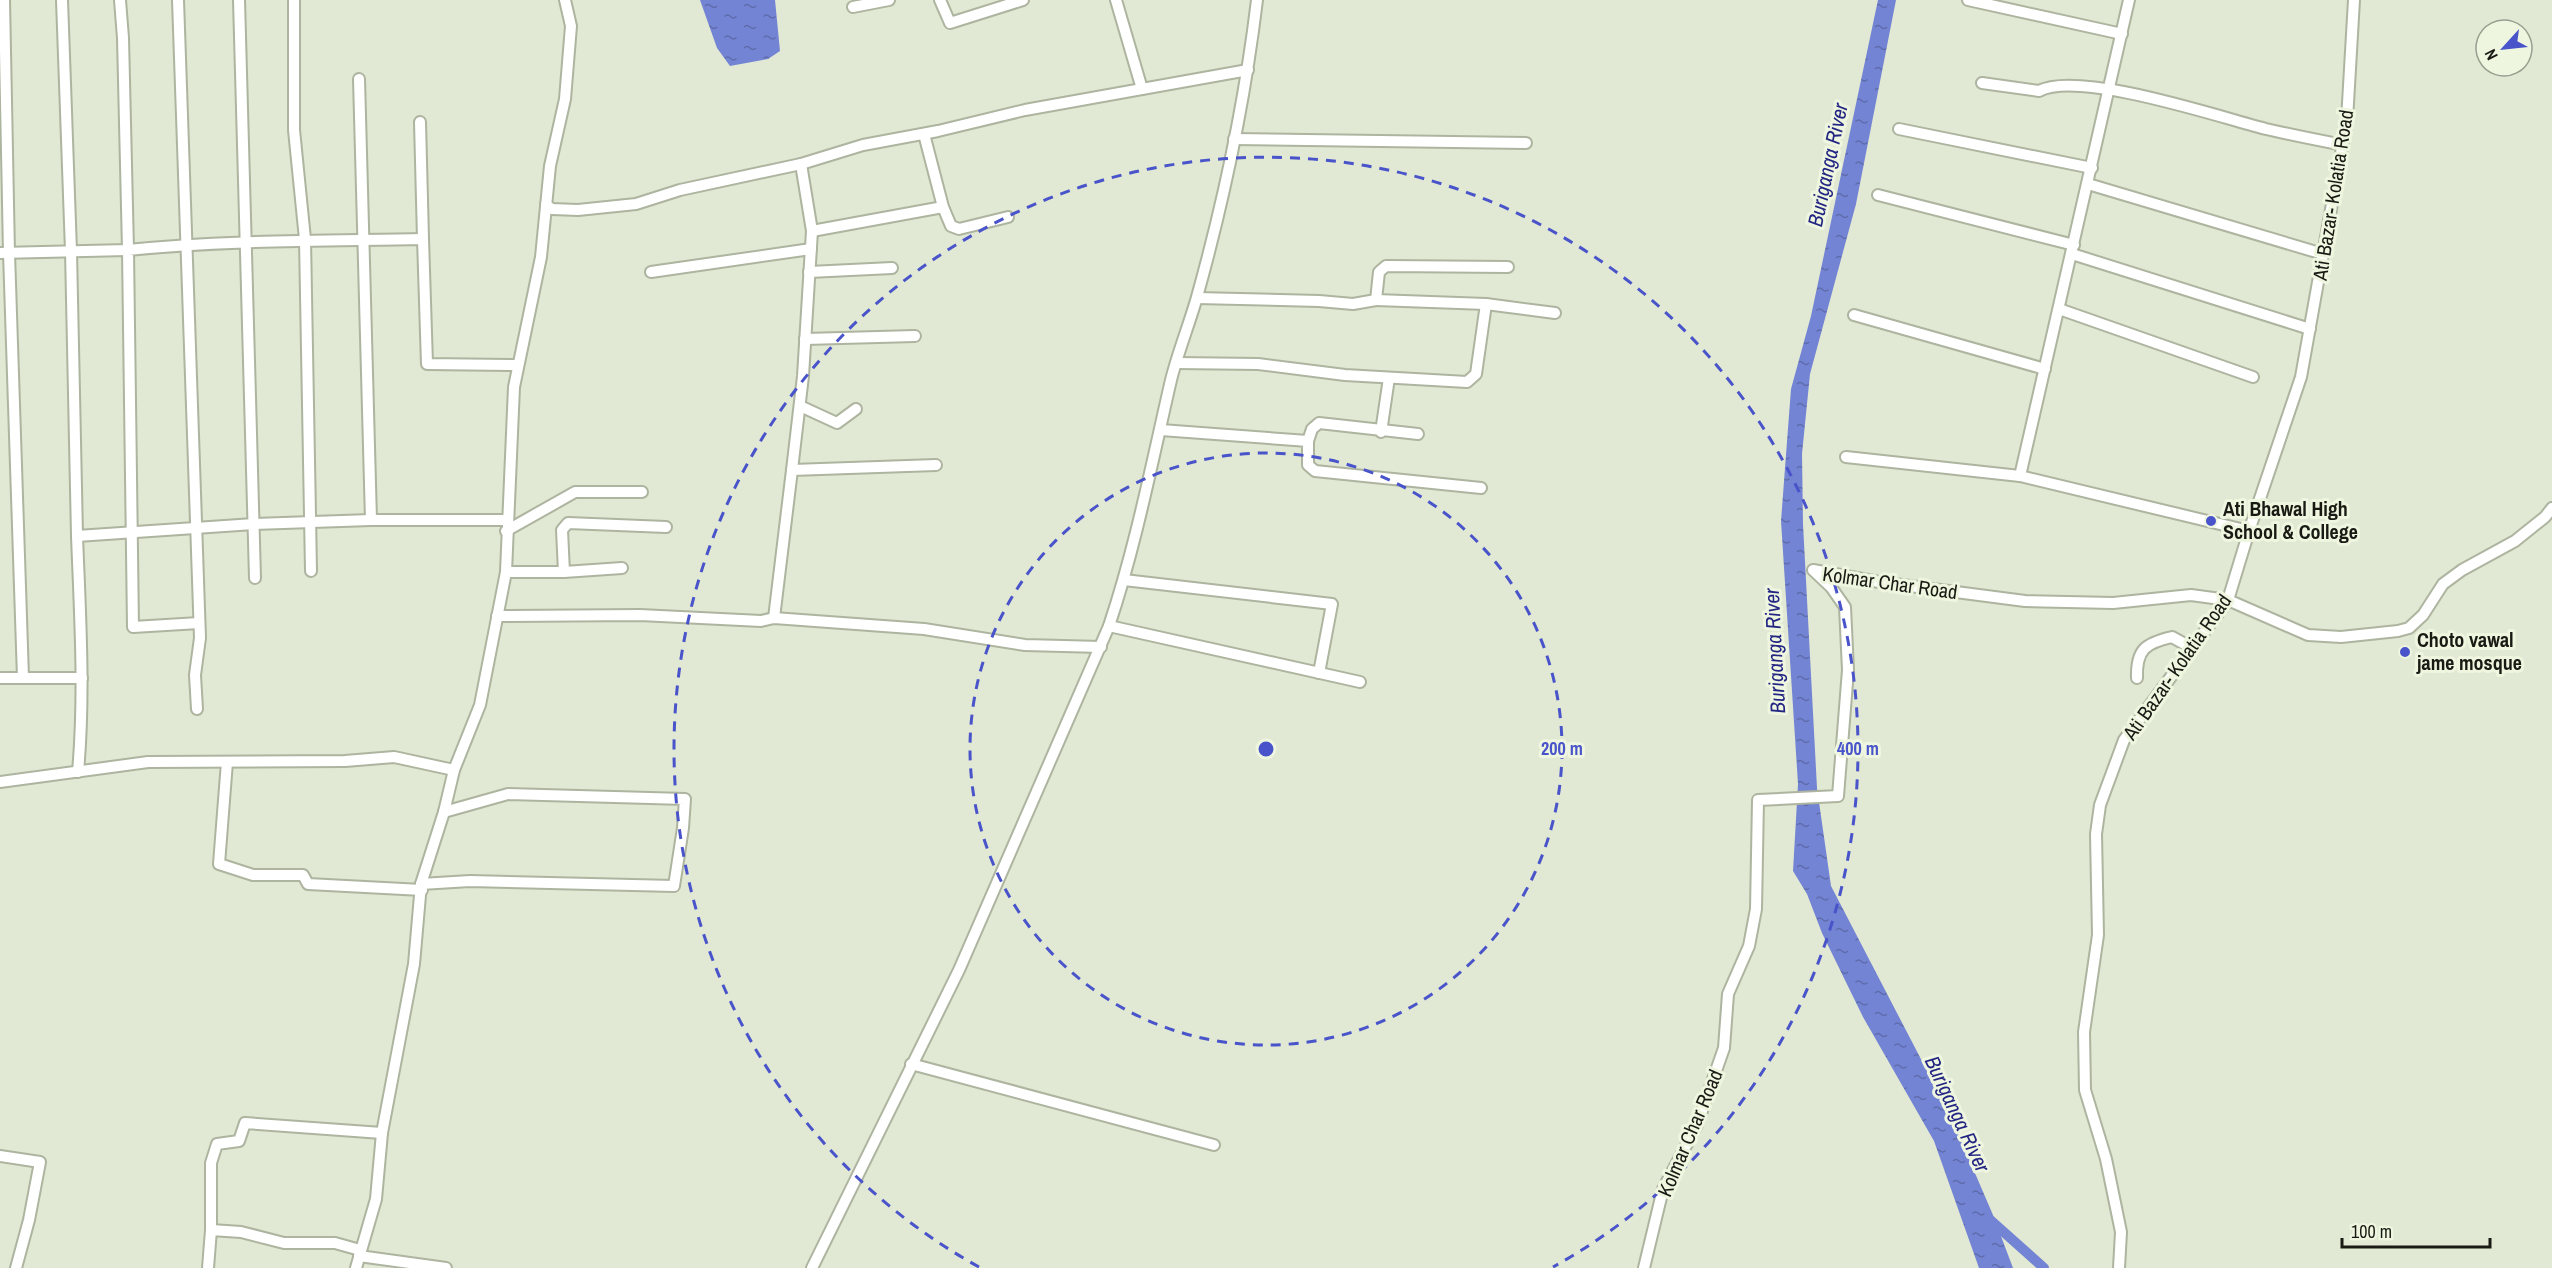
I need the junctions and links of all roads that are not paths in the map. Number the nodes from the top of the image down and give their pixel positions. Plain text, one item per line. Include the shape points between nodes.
1 (4, 0) edge
2 (62, 0) edge
3 (120, 0) edge
4 (178, 0) edge
5 (239, 0) edge
6 (294, 0) edge
7 (565, 0) edge
8 (889, 0) edge
9 (940, 0) edge
10 (1023, 0) edge
11 (1116, 0) edge
12 (1257, 0) edge
13 (1968, 0) edge
14 (2129, 0) edge
15 (2354, 0) edge
16 (853, 7) dead end
17 (2122, 34) junction
18 (1248, 69) junction
19 (359, 79) dead end
20 (1982, 83) dead end
21 (1142, 89) junction
22 (2110, 91) junction
23 (420, 122) dead end
24 (1899, 129) dead end
25 (924, 134) junction
26 (1234, 139) junction
27 (1526, 143) dead end
28 (2343, 145) junction
29 (801, 164) junction
30 (2092, 168) junction
31 (2088, 184) junction
32 (1878, 195) dead end
33 (546, 205) junction
34 (943, 207) junction
35 (1008, 217) dead end
36 (812, 231) junction
37 (305, 239) junction
38 (423, 239) junction
39 (365, 240) junction
40 (247, 242) junction
41 (188, 243) junction
42 (128, 249) junction
43 (811, 249) junction
44 (2073, 249) junction
45 (71, 251) junction
46 (4, 253) edge
47 (2323, 254) junction
48 (1508, 267) dead end
49 (892, 268) dead end
50 (651, 272) dead end
51 (809, 272) junction
52 (1197, 298) junction
53 (1376, 300) junction
54 (1486, 304) junction
55 (2059, 309) junction
56 (1555, 313) dead end
57 (1854, 315) dead end
58 (2310, 329) junction
59 (915, 336) dead end
60 (805, 339) junction
61 (1176, 363) junction
62 (518, 365) junction
63 (2045, 369) junction
64 (2253, 377) dead end
65 (1389, 378) junction
66 (800, 406) junction
67 (856, 409) dead end
68 (1161, 430) junction
69 (1381, 432) junction
70 (1418, 434) dead end
71 (1308, 441) junction
72 (1845, 457) dead end
73 (936, 465) dead end
74 (792, 471) junction
75 (2020, 476) junction
76 (1481, 488) dead end
77 (642, 492) dead end
78 (2552, 508) edge
79 (371, 520) junction
80 (310, 522) junction
81 (254, 524) junction
82 (507, 526) junction
83 (666, 527) dead end
84 (197, 528) junction
85 (2249, 531) junction
86 (131, 534) junction
87 (77, 536) junction
88 (622, 568) dead end
89 (311, 572) dead end
90 (506, 572) junction
91 (564, 572) junction
92 (255, 578) dead end
93 (1124, 580) junction
94 (2228, 600) junction
95 (497, 616) junction
96 (774, 618) junction
97 (200, 623) junction
98 (1109, 626) junction
99 (1101, 647) junction
100 (2192, 648) junction
101 (1319, 673) junction
102 (0, 678) edge
103 (23, 678) junction
104 (82, 678) junction
105 (2137, 678) dead end
106 (1360, 682) dead end
107 (197, 708) dead end
108 (227, 762) junction
109 (454, 770) junction
110 (78, 772) junction
111 (0, 782) edge
112 (444, 812) junction
113 (421, 887) junction
114 (911, 1064) junction
115 (382, 1133) junction
116 (1214, 1145) dead end
117 (0, 1156) edge
118 (211, 1230) junction
119 (359, 1253) junction
120 (16, 1268) edge
121 (208, 1268) edge
122 (356, 1268) edge
123 (446, 1268) edge
124 (812, 1268) edge
125 (1644, 1268) edge
126 (2120, 1268) edge

1 - 46 street
2 - 45 street
3 - 42 street
4 - 41 street
5 - 40 street
6 - 37 street via 294,130
7 - 33 street via 571,26 565,99
8 - 16 street
9 - 10 street via 950,23
11 - 21 street
12 - 18 street
13 - 17 street
14 - 17 street
15 - 28 street, Ati Bazar- Kolatia Road via 2348,120
17 - 22 street
18 - 21 street
18 - 26 street
19 - 39 street
20 - 22 street via 2038,91 2064,86
21 - 25 street via 1025,110
22 - 28 street
22 - 30 street
23 - 38 street
24 - 30 street
25 - 29 street via 863,145
25 - 34 street
26 - 27 street
26 - 52 street
28 - 47 street, Ati Bazar- Kolatia Road
29 - 33 street via 680,190 636,204 578,210 552,209
29 - 36 street
30 - 31 street
31 - 44 street
31 - 47 street
32 - 44 street
33 - 62 street via 541,257
34 - 35 street via 955,228
34 - 36 street
36 - 43 street
37 - 39 street
37 - 40 street
37 - 80 street
38 - 39 street
38 - 62 street via 427,364
39 - 79 street
40 - 41 street
40 - 81 street
41 - 42 street
41 - 84 street
42 - 45 street
42 - 86 street
43 - 50 street
43 - 51 street
44 - 55 street
44 - 58 street
45 - 46 street
45 - 87 street
46 - 103 street
47 - 58 street, Ati Bazar- Kolatia Road
48 - 53 street via 1386,266 1379,272
49 - 51 street
51 - 60 street
52 - 53 street via 1353,304
52 - 61 street
53 - 54 street
54 - 56 street
54 - 65 street via 1476,374 1471,381
55 - 63 street
55 - 64 street
57 - 63 street
58 - 85 street, Ati Bazar- Kolatia Road via 2301,377
59 - 60 street
60 - 66 street
61 - 65 street via 1258,364
61 - 68 street
62 - 82 street
63 - 75 street
65 - 69 street
66 - 67 street via 837,423
66 - 74 street
68 - 71 street
68 - 93 street
69 - 70 street
69 - 71 street via 1319,423
71 - 76 street via 1308,465 1315,471
72 - 75 street
73 - 74 street
74 - 96 street
75 - 85 street
77 - 82 street via 575,492
78 - 94 street via 2515,541 2443,584 2423,615 2409,628 2329,637 2308,635
79 - 80 street
79 - 82 street
80 - 81 street
80 - 89 street
81 - 84 street
81 - 92 street
82 - 90 street
83 - 91 street via 568,523 562,530
84 - 86 street
84 - 97 street
85 - 94 street, Ati Bazar- Kolatia Road
86 - 87 street
86 - 97 street via 133,627
87 - 104 street
88 - 91 street
90 - 91 street
90 - 95 street
93 - 98 street
93 - 101 street via 1332,604
94 - 100 street, Ati Bazar- Kolatia Road
94 - 125 street, Kolmar Char Road via 2191,595 2114,603 2025,601 1813,570 1845,607 1848,670 1838,796 1758,800 1756,909 1749,946 1728,994 1724,1048 1697,1125 1663,1189
95 - 96 street via 640,615 761,621
95 - 109 street via 480,705
96 - 99 street via 924,629 1025,645
97 - 107 street via 195,675
98 - 99 street
98 - 101 street
99 - 114 street via 959,970
100 - 105 street via 2172,637 2153,641 2136,660
100 - 126 street, Ati Bazar- Kolatia Road via 2124,740 2100,804 2096,834 2098,935 2084,1032 2085,1090 2106,1159 2121,1232
101 - 106 street
102 - 103 street
103 - 104 street
104 - 110 street
108 - 109 street via 394,757
108 - 110 street via 148,762
108 - 113 street via 219,864 253,875 303,875 308,884
109 - 112 street
110 - 111 street
112 - 113 street
112 - 113 street via 508,794 685,799 674,886 470,880
113 - 115 street via 414,964
114 - 116 street
114 - 124 street
115 - 118 street via 245,1123 239,1141 217,1144 211,1163
115 - 119 street via 376,1199
117 - 120 street via 40,1162
118 - 119 street via 241,1232 284,1243 335,1243
118 - 121 street
119 - 122 street
119 - 123 street

